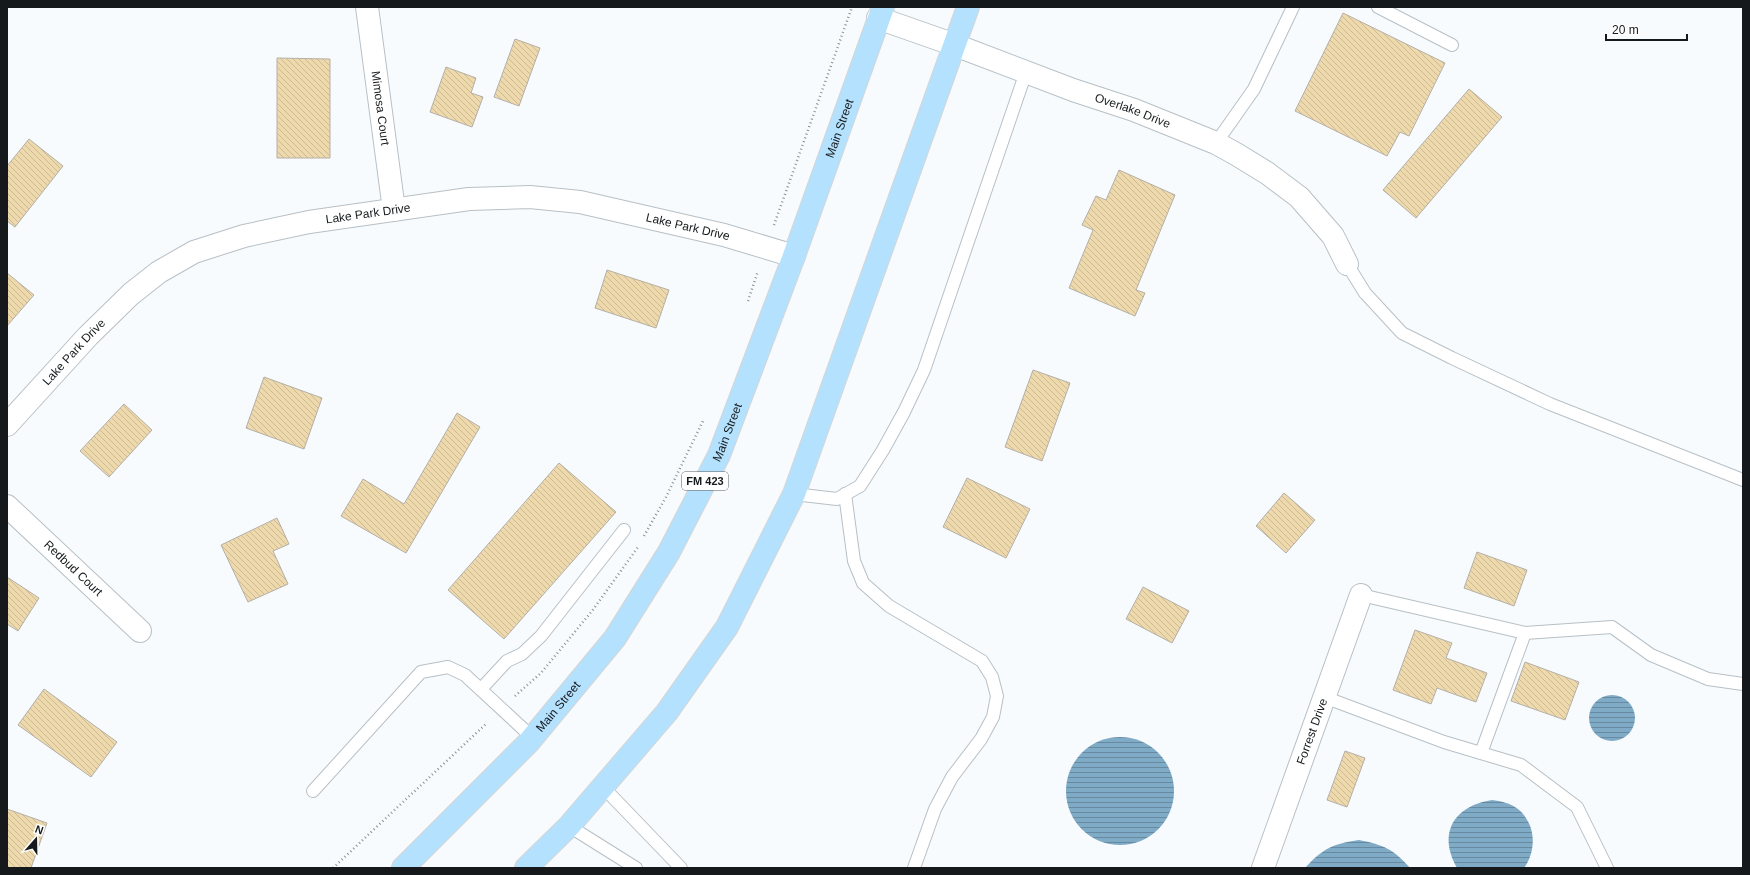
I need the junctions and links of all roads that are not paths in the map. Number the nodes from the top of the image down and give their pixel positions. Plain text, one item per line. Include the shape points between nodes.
1 (367, 7) edge
2 (968, 7) edge
3 (1293, 7) edge
4 (1378, 7) edge
5 (880, 13) edge
6 (955, 45) junction
7 (1452, 45) dead end
8 (1026, 72) junction
9 (1216, 143) junction
10 (394, 210) junction
11 (794, 256) junction
12 (1347, 264) joint
13 (7, 425) edge
14 (1743, 480) edge
15 (794, 494) junction
16 (845, 494) junction
17 (7, 506) edge
18 (624, 530) dead end
19 (1361, 595) joint
20 (140, 631) dead end
21 (1525, 633) junction
22 (1743, 684) edge
23 (481, 689) junction
24 (1324, 697) junction
25 (532, 738) junction
26 (1481, 753) junction
27 (603, 787) junction
28 (313, 791) dead end
29 (569, 826) junction
30 (403, 868) edge
31 (526, 868) edge
32 (636, 868) edge
33 (681, 868) edge
34 (914, 868) edge
35 (1263, 868) edge
36 (1607, 868) edge

1 - 10 street, Mimosa Court
2 - 6 main road
3 - 9 lane via 1254,89
4 - 7 lane
5 - 6 street, Overlake Drive
5 - 11 main road, Main Street / FM 423
6 - 8 street, Overlake Drive
6 - 15 main road
8 - 9 street, Overlake Drive via 1134,110
8 - 16 lane via 924,370 883,450 860,486
9 - 12 street, Overlake Drive via 1267,173 1299,197 1333,236
10 - 11 street, Lake Park Drive via 469,199 530,197 580,202 724,235
10 - 13 street, Lake Park Drive via 309,222 244,236 194,252 159,272 131,294 88,336
11 - 25 main road, Main Street / FM 423 via 718,455 669,552 615,638
12 - 14 lane via 1365,293 1402,333 1550,404
15 - 16 lane via 837,499
15 - 27 main road via 727,627 667,712
16 - 34 lane via 854,561 863,583 889,606 982,661 992,677 997,696 993,717 981,739 952,777 935,809
17 - 20 street, Redbud Court
18 - 23 lane via 541,636 522,654 508,662
19 - 21 lane
19 - 24 street, Forrest Drive
21 - 22 lane via 1612,627 1651,655 1708,679
21 - 26 lane
23 - 25 lane
23 - 28 lane via 465,675 448,667 421,672
24 - 26 lane via 1444,742
24 - 35 street, Forrest Drive
25 - 30 main road, Main Street / FM 423
26 - 36 lane via 1521,765 1577,807
27 - 29 main road
27 - 33 lane
29 - 31 main road
29 - 32 lane

